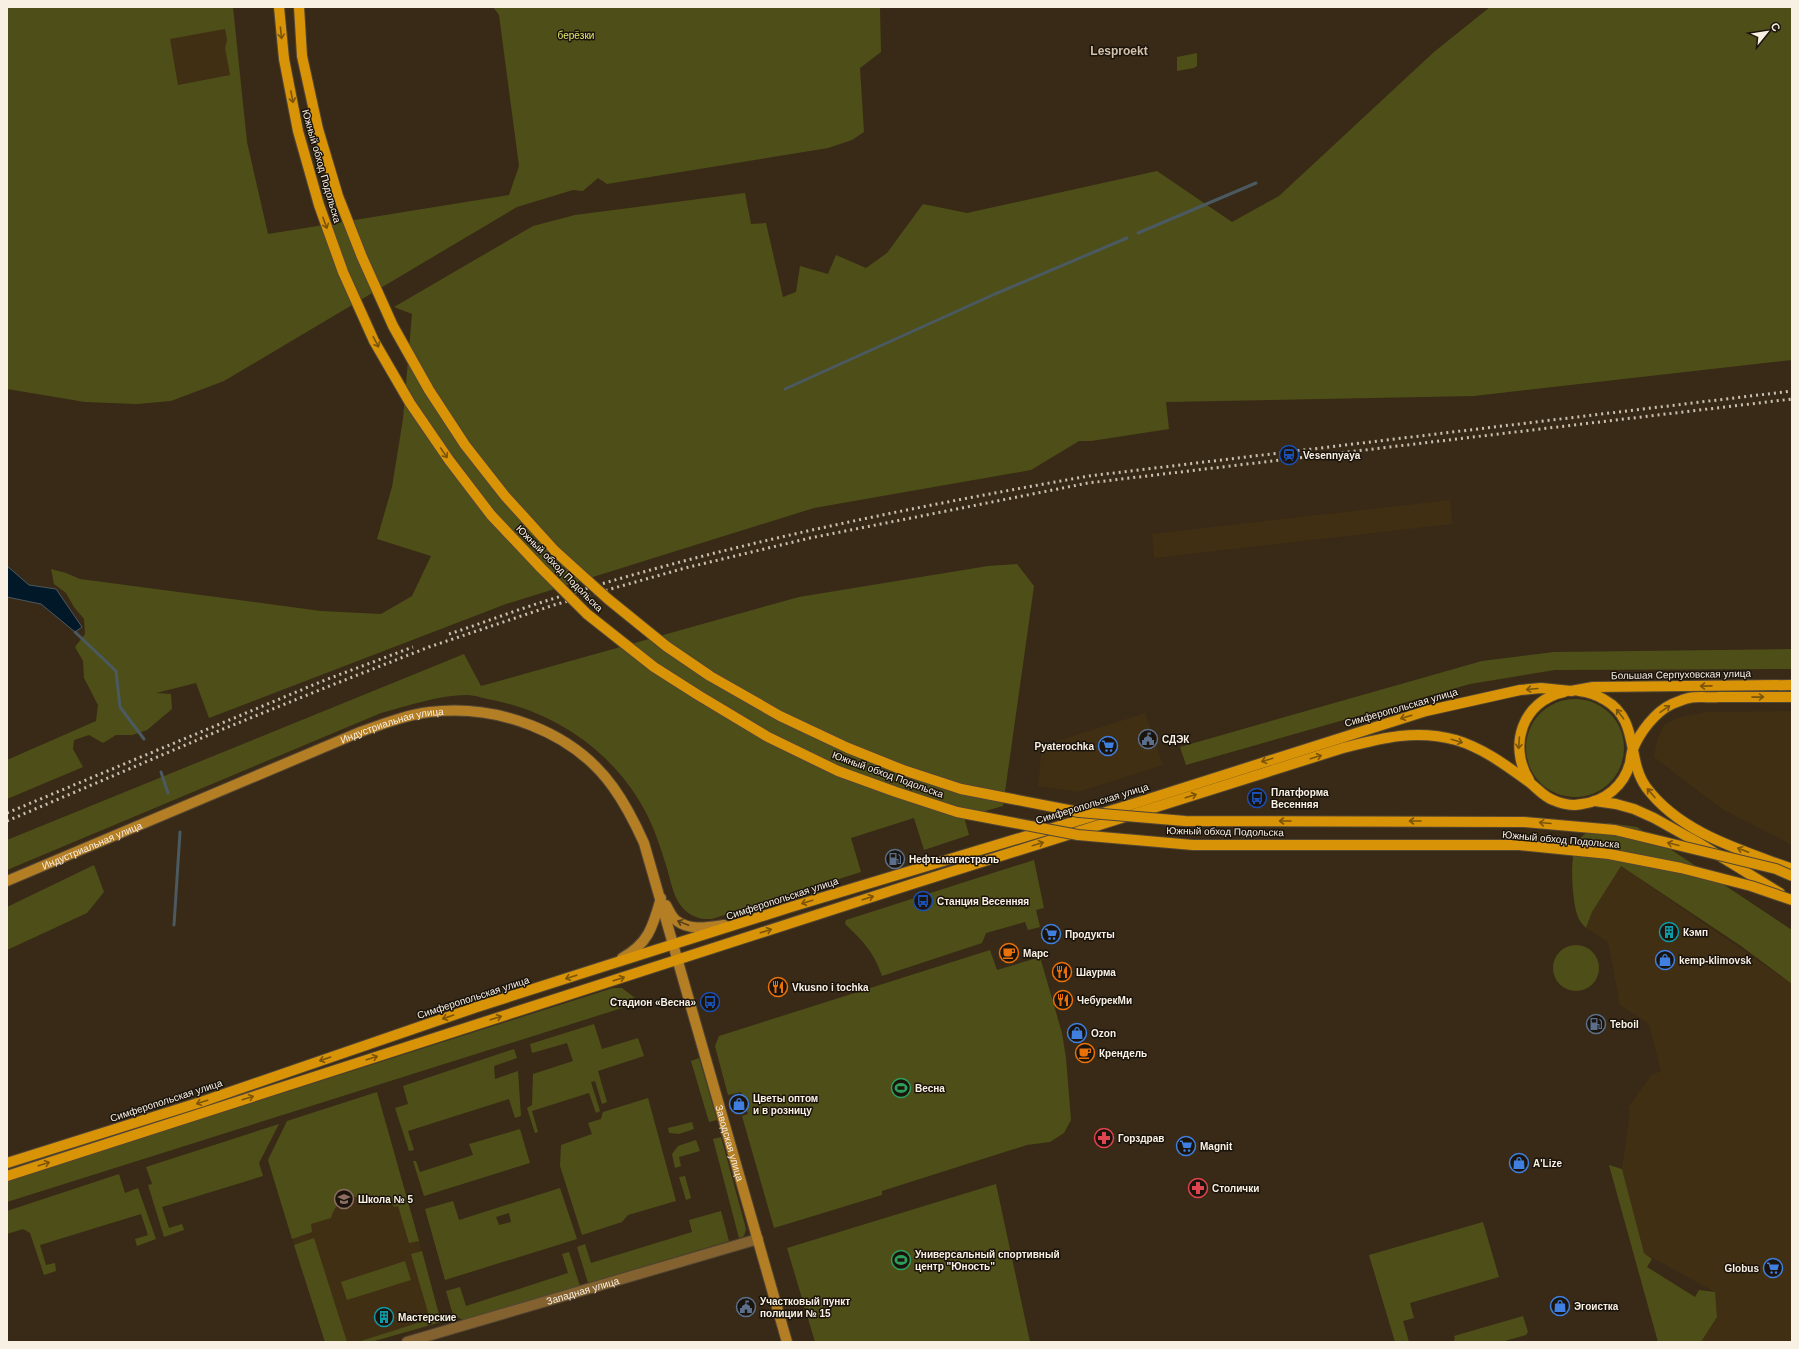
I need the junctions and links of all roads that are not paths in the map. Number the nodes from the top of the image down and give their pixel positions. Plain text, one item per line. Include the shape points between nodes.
1 (279, 7) edge
2 (299, 7) edge
3 (1792, 685) edge
4 (1571, 691) junction
5 (1792, 697) edge
6 (1632, 750) junction
7 (1531, 783) junction
8 (1595, 802) junction
9 (1792, 869) edge
10 (1792, 876) edge
11 (7, 881) edge
12 (661, 898) junction
13 (1792, 901) edge
14 (748, 922) junction
15 (674, 944) junction
16 (678, 960) junction
17 (608, 965) junction
18 (7, 1163) edge
19 (7, 1176) edge
20 (758, 1239) junction
21 (407, 1342) edge
22 (787, 1342) edge

1 -> 13 main road, Южный обход Подольска, bridge via 284,59 300,139 319,205 343,272 374,341 410,403 491,515 541,568 587,614 654,666 698,695 768,736 838,771 950,810 1078,835 1193,845 1519,845 1609,854 1681,868 1751,886
10 -> 2 main road, Южный обход Подольска, bridge via 1776,869 1615,830 1524,822 1185,821 1079,812 960,789 903,770 780,716 710,676 666,646 608,599 555,551 505,496 465,445 429,390 393,326 338,196 318,129 302,56
3 -> 4 main road, Большая Серпуховская улица via 1593,687
6 -> 4 main road via 1629,730 1620,712 1610,702 1585,692
4 -> 7 main road via 1556,694 1542,701 1523,725 1519,755 1523,770
4 -> 14 main road, Симферопольская улица via 1541,688 1520,690 1426,710 1136,803
6 -> 5 main road via 1658,714 1671,705 1689,698
6 - 8 main road via 1625,776 1617,787
9 -> 6 main road via 1717,840 1680,819 1645,786
7 - 8 main road via 1541,793 1560,802 1581,805
16 -> 7 main road via 1343,748 1391,736 1425,734 1456,740 1480,749
8 - 13 main road via 1634,809 1697,842
11 - 12 main road, Индустриальная улица via 360,732 399,718 430,712 463,711 498,715 531,724 566,743 591,763 613,786 633,817
14 -> 12 main road via 702,928 691,926 677,921
12 - 15 main road, Индустриальная улица
12 - 17 main road via 651,931 634,951
14 - 15 main road, Симферопольская улица
15 - 16 main road, Заводская улица
15 - 17 main road, Симферопольская улица
19 -> 16 main road
16 - 20 main road, Заводская улица
17 -> 18 main road, Симферопольская улица via 201,1102
20 - 21 street, Западная улица
20 - 22 main road, Заводская улица

